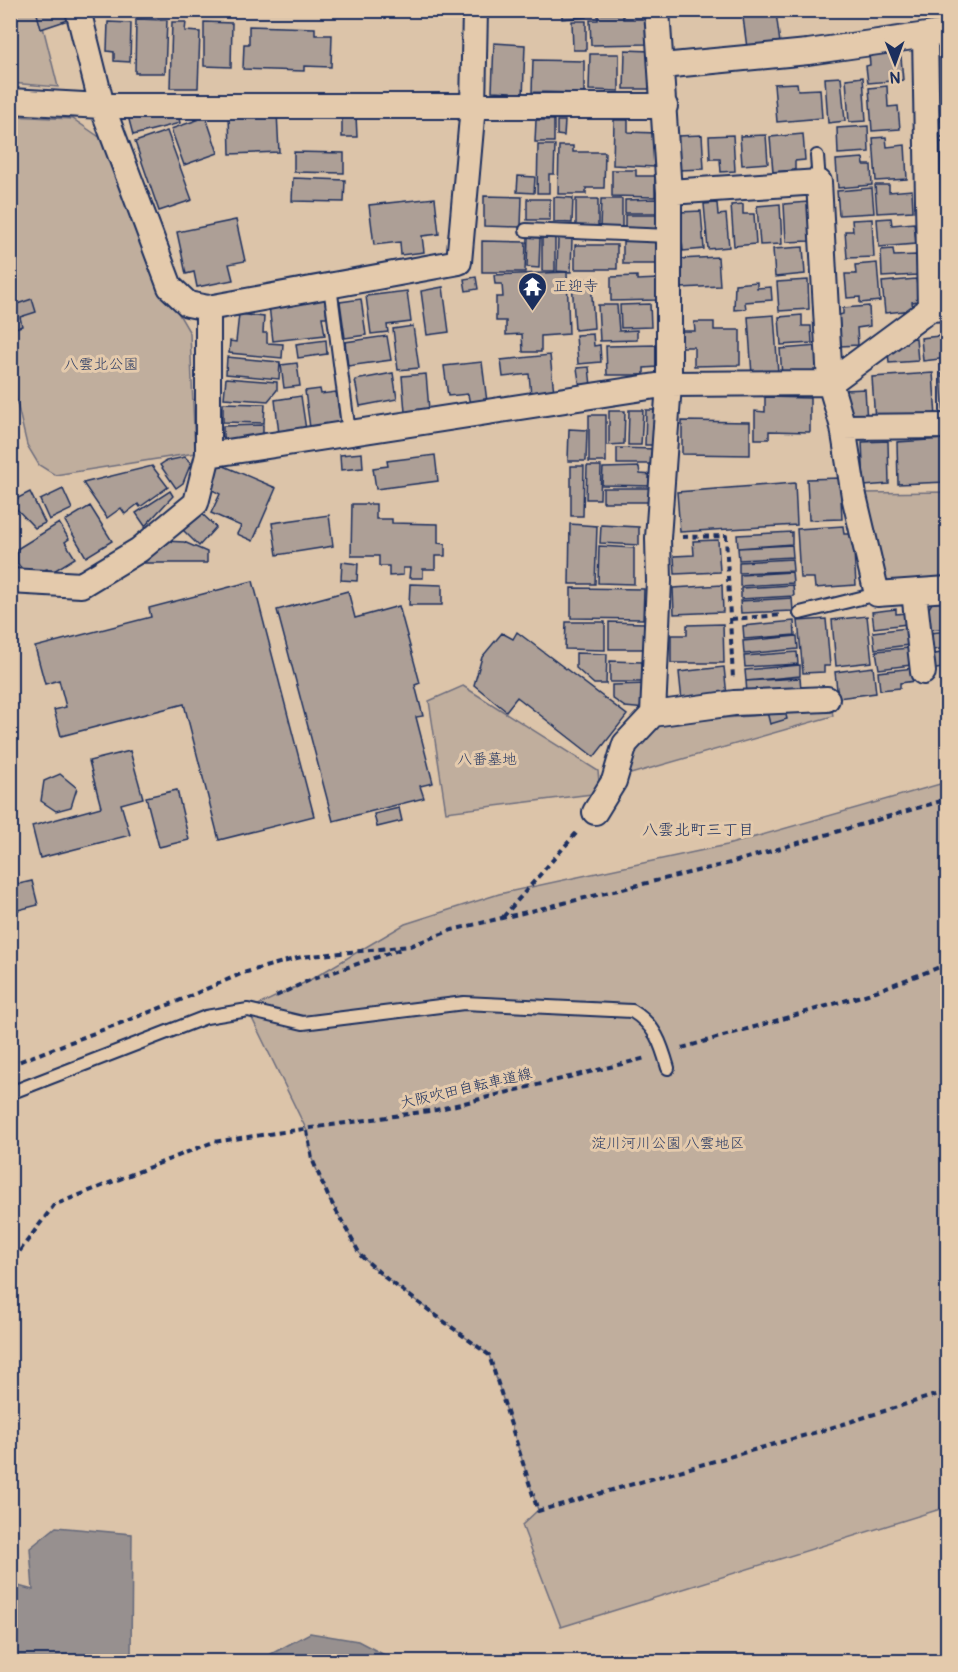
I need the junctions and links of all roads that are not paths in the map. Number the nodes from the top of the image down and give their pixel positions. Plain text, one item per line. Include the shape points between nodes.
1 (78, 10) edge
2 (475, 10) edge
3 (657, 10) edge
4 (936, 34) edge
5 (662, 66) junction
6 (10, 101) edge
7 (102, 106) junction
8 (472, 106) junction
9 (665, 106) junction
10 (817, 156) dead end
11 (819, 182) junction
12 (669, 192) junction
13 (526, 230) dead end
14 (669, 236) junction
15 (330, 286) junction
16 (208, 308) junction
17 (939, 309) edge
18 (830, 383) junction
19 (669, 384) junction
20 (948, 426) edge
21 (843, 427) junction
22 (349, 433) junction
23 (208, 455) junction
24 (10, 581) edge
25 (948, 589) edge
26 (914, 592) junction
27 (877, 594) junction
28 (800, 613) road end
29 (923, 672) dead end
30 (827, 699) dead end
31 (653, 714) junction
32 (595, 812) road end
33 (668, 1068) dead end
34 (10, 1093) edge

1 - 7 street
2 - 8 street
3 - 5 street
4 - 5 street via 808,52
4 - 17 street
5 - 9 street
6 - 7 street
7 - 8 street
7 - 16 street via 170,287 188,304
8 - 9 street
8 - 15 street via 459,262
9 - 12 street
10 - 11 lane
11 - 12 street
11 - 18 street
12 - 14 street
13 - 14 lane
14 - 19 street
15 - 16 street
15 - 22 lane
16 - 23 street
17 - 18 street
18 - 19 street
18 - 21 street
19 - 22 street
19 - 31 street via 658,538
20 - 21 street
21 - 27 street
22 - 23 street
23 - 24 street via 196,503 139,550 81,585
25 - 26 street
26 - 27 street
26 - 29 street
27 - 28 lane
30 - 31 street via 734,703
31 - 32 street via 625,744 614,781
33 - 34 lane via 656,1031 632,1011 465,1003 303,1023 248,1010 206,1017

